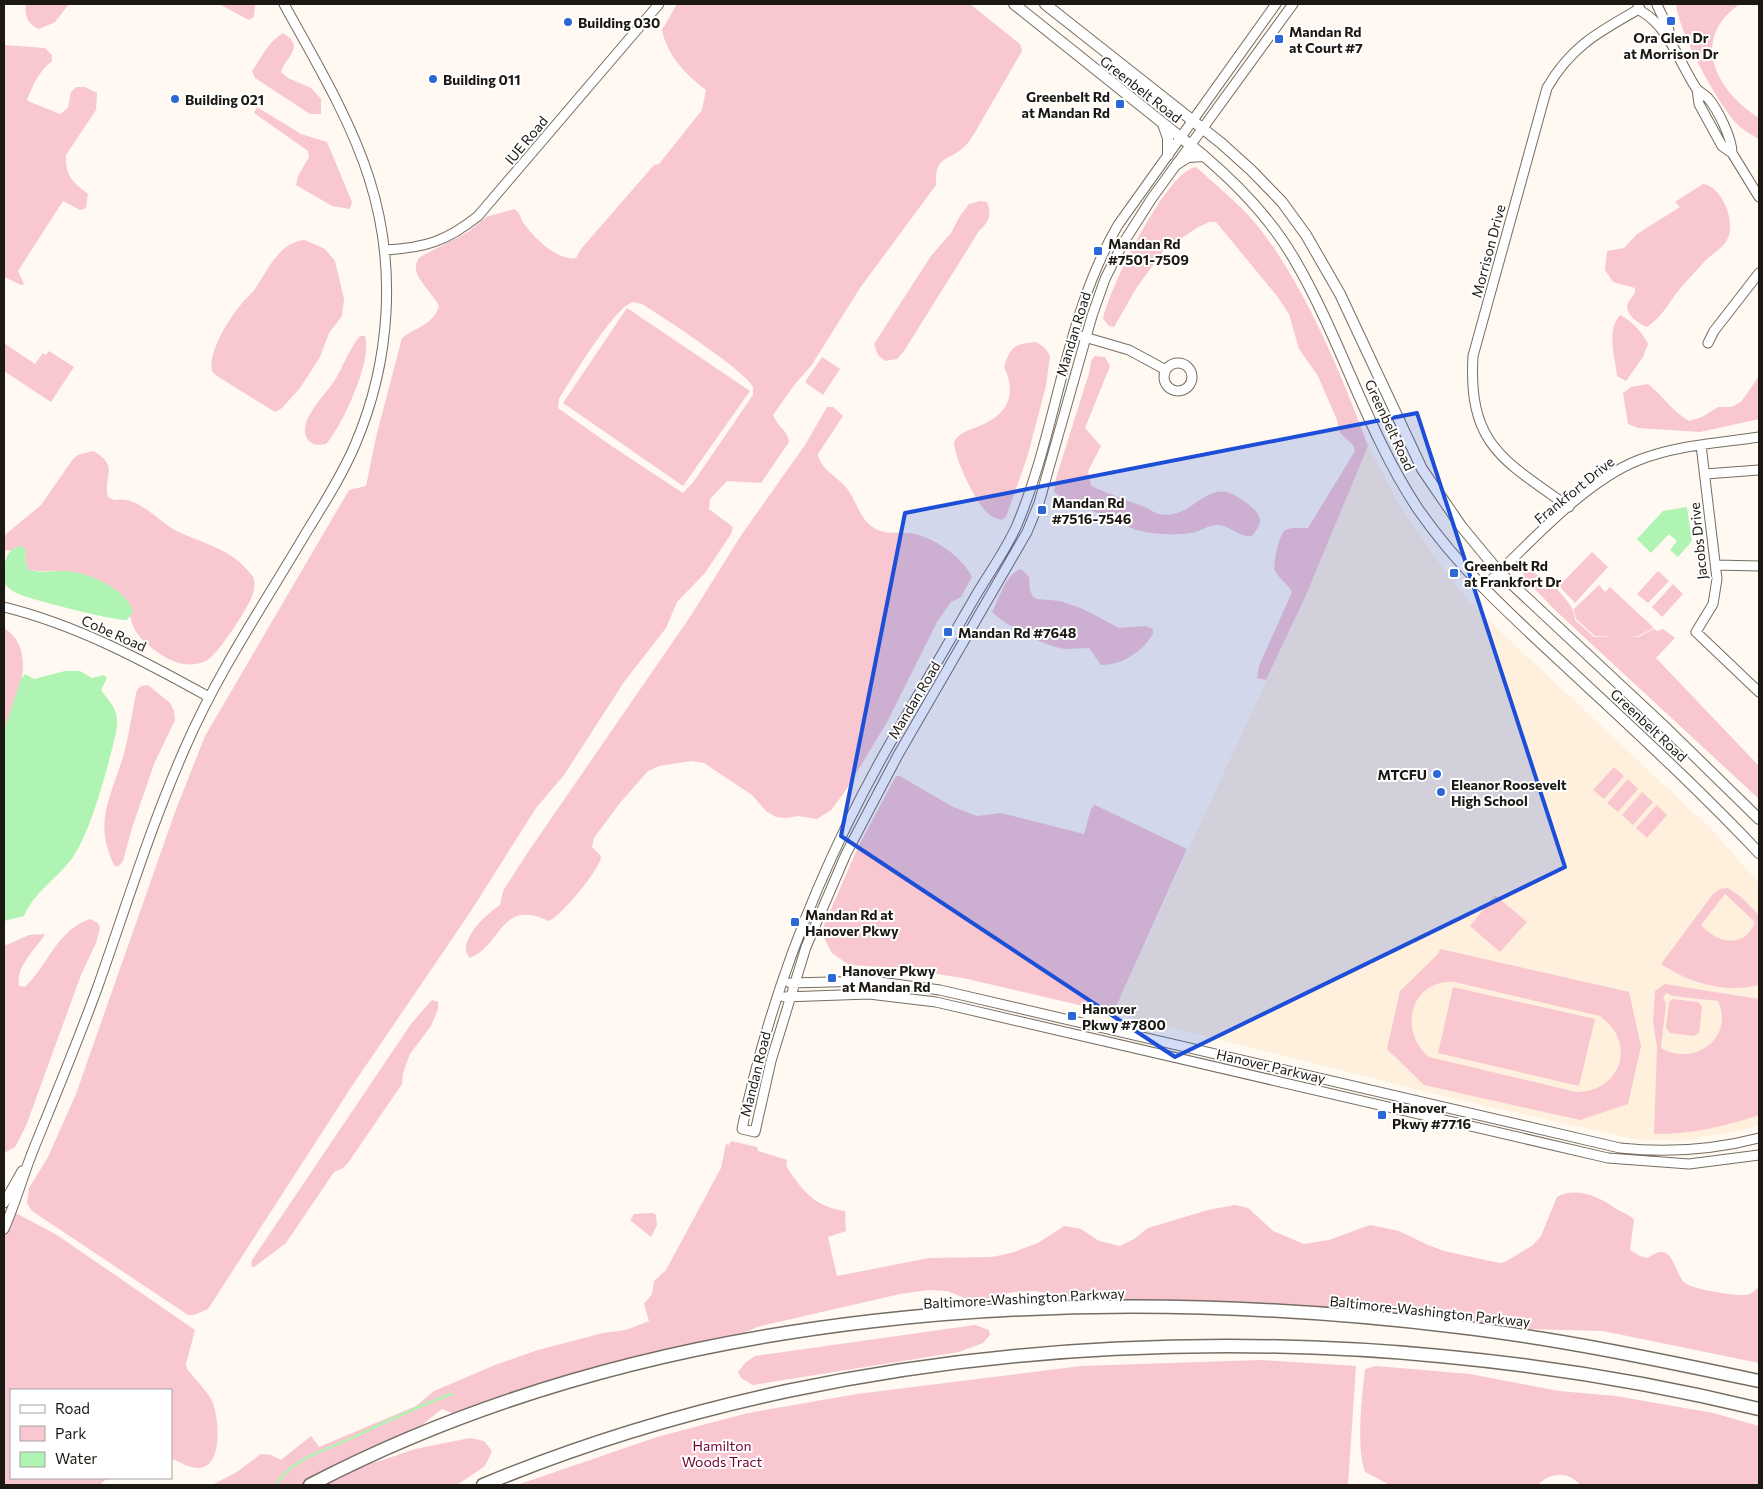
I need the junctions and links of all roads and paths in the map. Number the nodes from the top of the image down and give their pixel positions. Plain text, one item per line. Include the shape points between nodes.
1 (284, 4) edge
2 (659, 4) edge
3 (1014, 4) edge
4 (1046, 4) edge
5 (1274, 4) edge
6 (1293, 4) edge
7 (1657, 5) edge
8 (1642, 9) edge
9 (1668, 38) junction
10 (1192, 119) junction
11 (1163, 123) junction
12 (1203, 128) junction
13 (1181, 138) junction
14 (1191, 145) junction
15 (1168, 155) junction
16 (1204, 156) junction
17 (1177, 164) junction
18 (1759, 197) edge
19 (385, 250) junction
20 (1759, 274) edge
21 (1074, 334) junction
22 (1086, 337) junction
23 (1708, 343) dead end
24 (1166, 370) dead end
25 (1759, 437) edge
26 (1700, 445) junction
27 (1759, 470) edge
28 (1705, 474) junction
29 (1569, 507) junction
30 (1716, 565) junction
31 (1759, 566) edge
32 (1499, 572) junction
33 (1483, 588) junction
34 (4, 607) edge
35 (1759, 692) edge
36 (209, 697) junction
37 (1759, 819) edge
38 (1759, 853) edge
39 (781, 983) junction
40 (794, 983) junction
41 (790, 996) junction
42 (776, 997) junction
43 (1759, 1138) edge
44 (33, 1151) junction
45 (1759, 1156) edge
46 (4, 1203) edge
47 (4, 1229) edge
48 (1759, 1381) edge
49 (1759, 1409) edge
50 (310, 1485) edge
51 (483, 1485) edge

1 - 19 street via 362,159 377,206
2 - 19 street, IUE Road via 478,216 447,238 415,249
3 - 11 main road, Greenbelt Road
4 - 10 main road, Greenbelt Road
5 - 10 street, Mandan Road
6 - 12 street, Mandan Road
7 - 8 street, Morrison Drive via 1653,12
7 - 9 street via 1669,30
8 - 9 street
8 - 29 street, Morrison Drive via 1572,52 1547,88 1473,356 1475,409 1487,437 1500,454
9 - 18 street via 1697,89 1703,113
10 - 12 main road, Greenbelt Road
10 - 13 street, Mandan Road
11 - 13 main road, Greenbelt Road
11 - 15 main road via 1168,138
12 - 14 street, Mandan Road
12 - 32 main road, Greenbelt Road via 1282,202 1306,235 1340,294 1422,469 1461,526
13 - 14 main road, Greenbelt Road
13 - 15 street, Mandan Road
14 - 16 main road, Greenbelt Road
14 - 17 street, Mandan Road
15 - 21 street, Mandan Road via 1110,238 1091,280
16 - 17 main road via 1188,157
16 - 33 main road, Greenbelt Road via 1260,211 1293,257 1399,478 1418,509
17 - 22 street, Mandan Road via 1122,245 1100,292
19 - 36 street via 383,344 375,387 357,439 336,482
20 - 23 street
21 - 22 street
21 - 39 street, Mandan Road via 1036,470 1016,527 850,817 810,905
22 - 24 street via 1128,350
22 - 40 street, Mandan Road via 1039,503 1027,532 861,822 821,909
25 - 26 street, Frankfort Drive
26 - 28 street, Jacobs Drive
26 - 29 street, Frankfort Drive via 1659,453 1626,466 1602,480
27 - 28 street
28 - 30 street, Jacobs Drive
29 - 32 street, Frankfort Drive
30 - 31 street
30 - 35 street, Jacobs Drive via 1715,597 1697,627 1697,634
32 - 33 street, Frankfort Drive
32 - 37 main road, Greenbelt Road via 1668,729
33 - 38 main road, Greenbelt Road via 1684,777
34 - 36 street, Cobe Road via 89,636
36 - 44 street via 171,782 68,1066
39 - 40 street, Hanover Parkway
39 - 42 street, Mandan Road
40 - 41 street, Mandan Road
40 - 43 street, Hanover Parkway via 864,981 940,990 1620,1148 1688,1150
41 - 42 street, Hanover Parkway
41 - 42 street, Mandan Road via 766,1078 755,1132 742,1129
41 - 45 street, Hanover Parkway via 869,994 936,1002 1608,1158 1670,1164 1710,1163
44 - 46 street
44 - 47 street
48 - 50 highway, Baltimore-Washington Parkway via 1539,1338 1370,1318 1185,1308 990,1312 779,1335 597,1374 464,1417
49 - 51 highway via 1608,1378 1454,1357 1243,1346 1113,1350 982,1360 790,1391 603,1441

